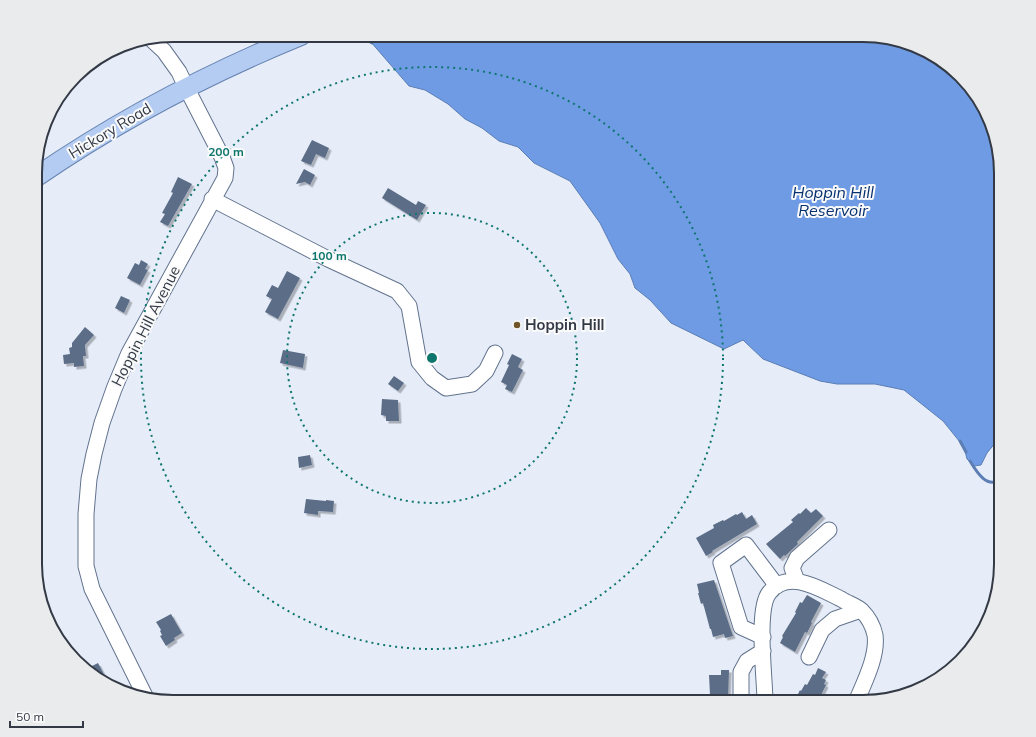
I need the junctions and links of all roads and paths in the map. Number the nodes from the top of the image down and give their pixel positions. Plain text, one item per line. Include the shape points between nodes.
1 (286, 42) edge
2 (156, 43) edge
3 (186, 87) junction
4 (42, 173) edge
5 (212, 199) junction
6 (495, 353) dead end
7 (829, 530) dead end
8 (797, 581) junction
9 (777, 586) junction
10 (861, 610) junction
11 (763, 644) junction
12 (810, 657) dead end
13 (143, 691) edge
14 (741, 695) edge
15 (765, 695) edge
16 (859, 695) edge

1 - 3 main road
2 - 3 street, Hoppin Hill Avenue via 179,72
3 - 4 main road, Hickory Road
3 - 5 street, Hoppin Hill Avenue via 225,163 224,178
5 - 6 street via 328,259 397,291 409,306 419,362 432,378 446,388 472,384 486,372
5 - 13 street, Hoppin Hill Avenue via 129,353 102,423 89,479 86,566 92,589
7 - 8 street via 797,558 792,568
8 - 9 street
8 - 10 street via 816,587
9 - 11 street via 769,593 764,605
9 - 11 street via 746,545 721,563 741,627
10 - 12 street via 835,619 822,630
10 - 16 street via 871,622 876,644
11 - 14 street via 747,661 741,672
11 - 15 street

